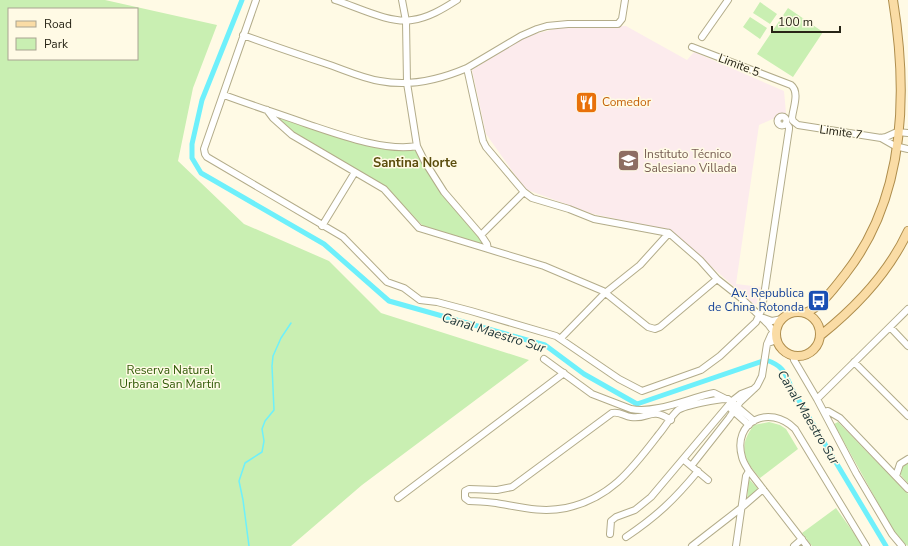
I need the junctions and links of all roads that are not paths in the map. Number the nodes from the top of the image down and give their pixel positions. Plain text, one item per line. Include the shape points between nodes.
1 (256, 0) edge
2 (335, 0) edge
3 (402, 0) edge
4 (457, 0) edge
5 (625, 0) edge
6 (728, 0) edge
7 (893, 0) edge
8 (406, 21) junction
9 (243, 35) junction
10 (702, 37) dead end
11 (692, 47) dead end
12 (467, 68) junction
13 (407, 83) junction
14 (224, 95) junction
15 (267, 110) junction
16 (786, 123) dead end
17 (802, 126) joint
18 (906, 133) edge
19 (880, 138) junction
20 (417, 146) junction
21 (905, 148) edge
22 (355, 172) junction
23 (524, 192) junction
24 (322, 226) junction
25 (908, 230) edge
26 (668, 232) junction
27 (481, 235) junction
28 (488, 249) junction
29 (717, 278) junction
30 (605, 293) junction
31 (908, 309) edge
32 (805, 313) junction
33 (759, 317) junction
34 (890, 327) junction
35 (774, 330) junction
36 (821, 335) junction
37 (561, 338) junction
38 (908, 346) edge
39 (793, 356) junction
40 (544, 359) dead end
41 (854, 362) junction
42 (564, 373) junction
43 (817, 399) junction
44 (729, 402) junction
45 (733, 412) junction
46 (824, 412) junction
47 (908, 416) edge
48 (671, 420) junction
49 (754, 421) junction
50 (749, 425) junction
51 (908, 459) edge
52 (684, 460) junction
53 (692, 466) junction
54 (749, 470) junction
55 (698, 471) junction
56 (896, 476) junction
57 (708, 480) dead end
58 (763, 489) junction
59 (908, 489) edge
60 (492, 490) junction
61 (398, 498) dead end
62 (491, 503) junction
63 (741, 508) junction
64 (610, 534) dead end
65 (626, 537) dead end
66 (802, 539) junction
67 (692, 546) edge
68 (736, 546) edge
69 (794, 546) edge
70 (807, 546) edge
71 (866, 546) edge
72 (902, 546) edge

1 - 9 street
2 - 8 street via 380,16
3 - 8 street
4 - 8 street via 429,15
5 - 12 street via 622,19 618,24 547,26 521,36
6 - 10 street
7 - 18 main road via 906,62
8 - 13 street
9 - 13 street via 372,79 389,83
9 - 14 street
11 - 17 street, Limite 5 via 794,88 793,121
12 - 13 street via 437,79
12 - 23 street via 483,141
13 - 20 street
14 - 15 street
14 - 24 street via 204,149 205,154
15 - 20 street via 358,140 387,145
15 - 22 street via 292,135
16 - 33 street via 789,127
17 - 19 street, Limite 7
18 - 19 street via 897,132
18 - 21 main road
19 - 21 street
20 - 27 street via 444,192
21 - 32 main road via 888,200 858,258 813,310
22 - 24 street
22 - 28 street via 386,192 421,230
23 - 26 street via 532,198 594,219
23 - 27 street
24 - 37 street via 345,239 387,282 404,288 420,300 471,311
25 - 36 main road via 874,284 847,313
26 - 29 street
26 - 30 street via 640,265
27 - 28 street
28 - 30 street via 550,268
29 - 30 street via 658,328 648,327
29 - 33 street
30 - 37 street
31 - 34 street
32 - 35 main road via 792,313 782,319
32 - 36 main road via 818,323
33 - 35 street
33 - 37 street via 739,339 701,370 642,390 619,379
34 - 38 street
34 - 41 street
35 - 39 main road via 781,348
35 - 44 street via 768,343 761,378 754,389
36 - 39 main road via 817,348 812,352 806,356
39 - 43 street
40 - 42 street
41 - 43 street
41 - 47 street
42 - 44 street via 592,394 622,407 637,410 663,407 714,392
42 - 61 street
43 - 46 street
44 - 45 street
44 - 48 street via 684,407 677,411
44 - 49 street
44 - 52 street
45 - 50 street
45 - 53 street
46 - 56 street via 831,412 840,418
46 - 72 street via 856,473 892,534
48 - 60 street via 656,413 632,417 612,412 517,484
48 - 62 street via 624,477 596,498 565,508 545,510
49 - 50 street
49 - 71 street via 772,417 786,421 795,430
50 - 54 street via 742,437 740,449 742,460
51 - 56 street via 900,464
52 - 53 street
52 - 64 street via 651,497 635,510 611,521
53 - 55 street
54 - 58 street
54 - 63 street
55 - 57 street
55 - 65 street via 664,508
56 - 59 street
58 - 63 street
58 - 66 street
60 - 62 street
60 - 62 street via 465,491 465,498 469,500
63 - 67 street
63 - 68 street
66 - 69 street
66 - 70 street

